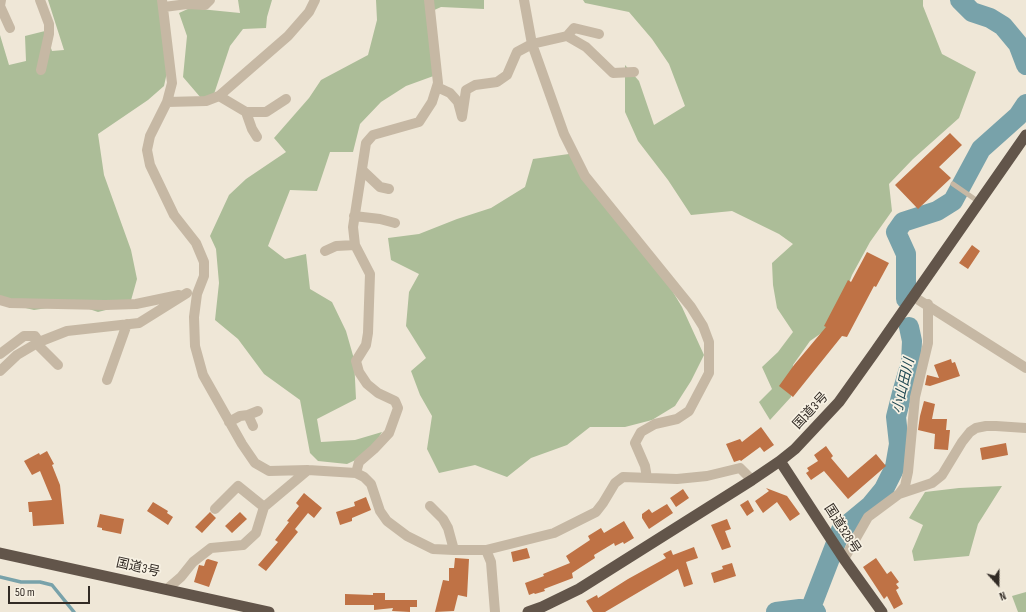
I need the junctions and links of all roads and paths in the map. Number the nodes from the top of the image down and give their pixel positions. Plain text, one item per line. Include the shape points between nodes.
1 (1, 0) edge
2 (40, 0) edge
3 (210, 0) edge
4 (316, 0) edge
5 (429, 0) edge
6 (524, 0) edge
7 (163, 4) edge
8 (10, 28) dead end
9 (599, 34) dead end
10 (567, 36) junction
11 (532, 44) junction
12 (41, 70) dead end
13 (634, 72) dead end
14 (437, 87) junction
15 (219, 96) junction
16 (286, 99) dead end
17 (167, 102) junction
18 (246, 112) junction
19 (1026, 135) edge
20 (257, 136) dead end
21 (362, 170) junction
22 (953, 184) dead end
23 (389, 189) dead end
24 (980, 202) junction
25 (354, 216) junction
26 (395, 223) dead end
27 (356, 244) junction
28 (325, 252) dead end
29 (192, 294) junction
30 (914, 296) junction
31 (0, 300) edge
32 (928, 304) junction
33 (127, 324) junction
34 (38, 343) junction
35 (0, 354) edge
36 (58, 364) dead end
37 (1026, 368) edge
38 (0, 370) edge
39 (107, 380) dead end
40 (258, 411) dead end
41 (248, 415) junction
42 (229, 422) junction
43 (253, 426) dead end
44 (1026, 428) edge
45 (780, 461) junction
46 (308, 470) junction
47 (356, 473) junction
48 (647, 478) junction
49 (752, 480) junction
50 (899, 494) junction
51 (430, 506) dead end
52 (264, 507) junction
53 (215, 509) dead end
54 (448, 513) dead end
55 (448, 528) junction
56 (454, 550) junction
57 (486, 550) junction
58 (0, 553) edge
59 (842, 556) junction
60 (167, 589) junction
61 (269, 612) edge
62 (495, 612) edge
63 (528, 612) edge
64 (882, 612) edge

1 - 8 street via 0,6
2 - 12 street via 49,24
3 - 7 street via 205,4
4 - 15 street via 288,36
5 - 14 street
6 - 11 street
7 - 17 street via 172,83
9 - 10 street via 574,28
10 - 11 street
10 - 13 street via 586,47 613,73
11 - 14 street via 517,52 507,75 497,82 475,85 466,90 462,117 458,102 450,93
11 - 48 street via 564,134 585,176 691,307 709,342 709,372 689,411 677,419 655,424 641,432 635,443
14 - 21 street via 432,102 419,122 372,135 366,143
15 - 17 street via 206,101
15 - 18 street
16 - 18 street via 266,112
17 - 29 street via 146,150 150,165 174,215 196,243 204,262 204,276
18 - 20 street
19 - 24 highway, 国道3号
21 - 23 street via 380,187
21 - 25 street
22 - 24 lane
24 - 30 highway, 国道3号
25 - 26 street
25 - 27 street
27 - 28 street via 336,246
27 - 47 street via 370,274 368,334 366,345 356,361 359,372 367,384 395,401 398,408 389,433 359,462
29 - 31 street via 136,304 105,305 10,303
29 - 33 street via 140,323
29 - 42 street via 195,346 203,375
30 - 32 street
30 - 45 highway, 国道3号 via 839,402 801,443
32 - 37 street
32 - 50 street via 928,343 915,397 908,472 905,486
33 - 34 street via 67,331
33 - 39 street
34 - 35 street via 35,336 24,336
34 - 36 street
34 - 38 street via 17,355
40 - 41 street
41 - 42 street
41 - 43 street
42 - 46 street via 255,463 270,471
44 - 50 street via 976,428 962,442 942,475 932,483
45 - 49 highway, 国道3号
45 - 59 highway, 国道328号
46 - 47 street
46 - 52 street
47 - 56 street via 371,484 380,511 387,521 407,536 432,548
48 - 49 street via 707,476 740,468
48 - 57 street via 623,478 615,484 596,512 554,533
49 - 63 highway, 国道3号 via 579,589
50 - 59 street via 868,517
51 - 55 street
52 - 53 street via 238,486
52 - 60 street via 256,533 243,545 211,548 193,562
54 - 55 street
55 - 56 street
56 - 57 street
57 - 62 street via 491,562
58 - 60 highway, 国道3号
59 - 64 highway, 国道328号
60 - 61 highway, 国道3号

